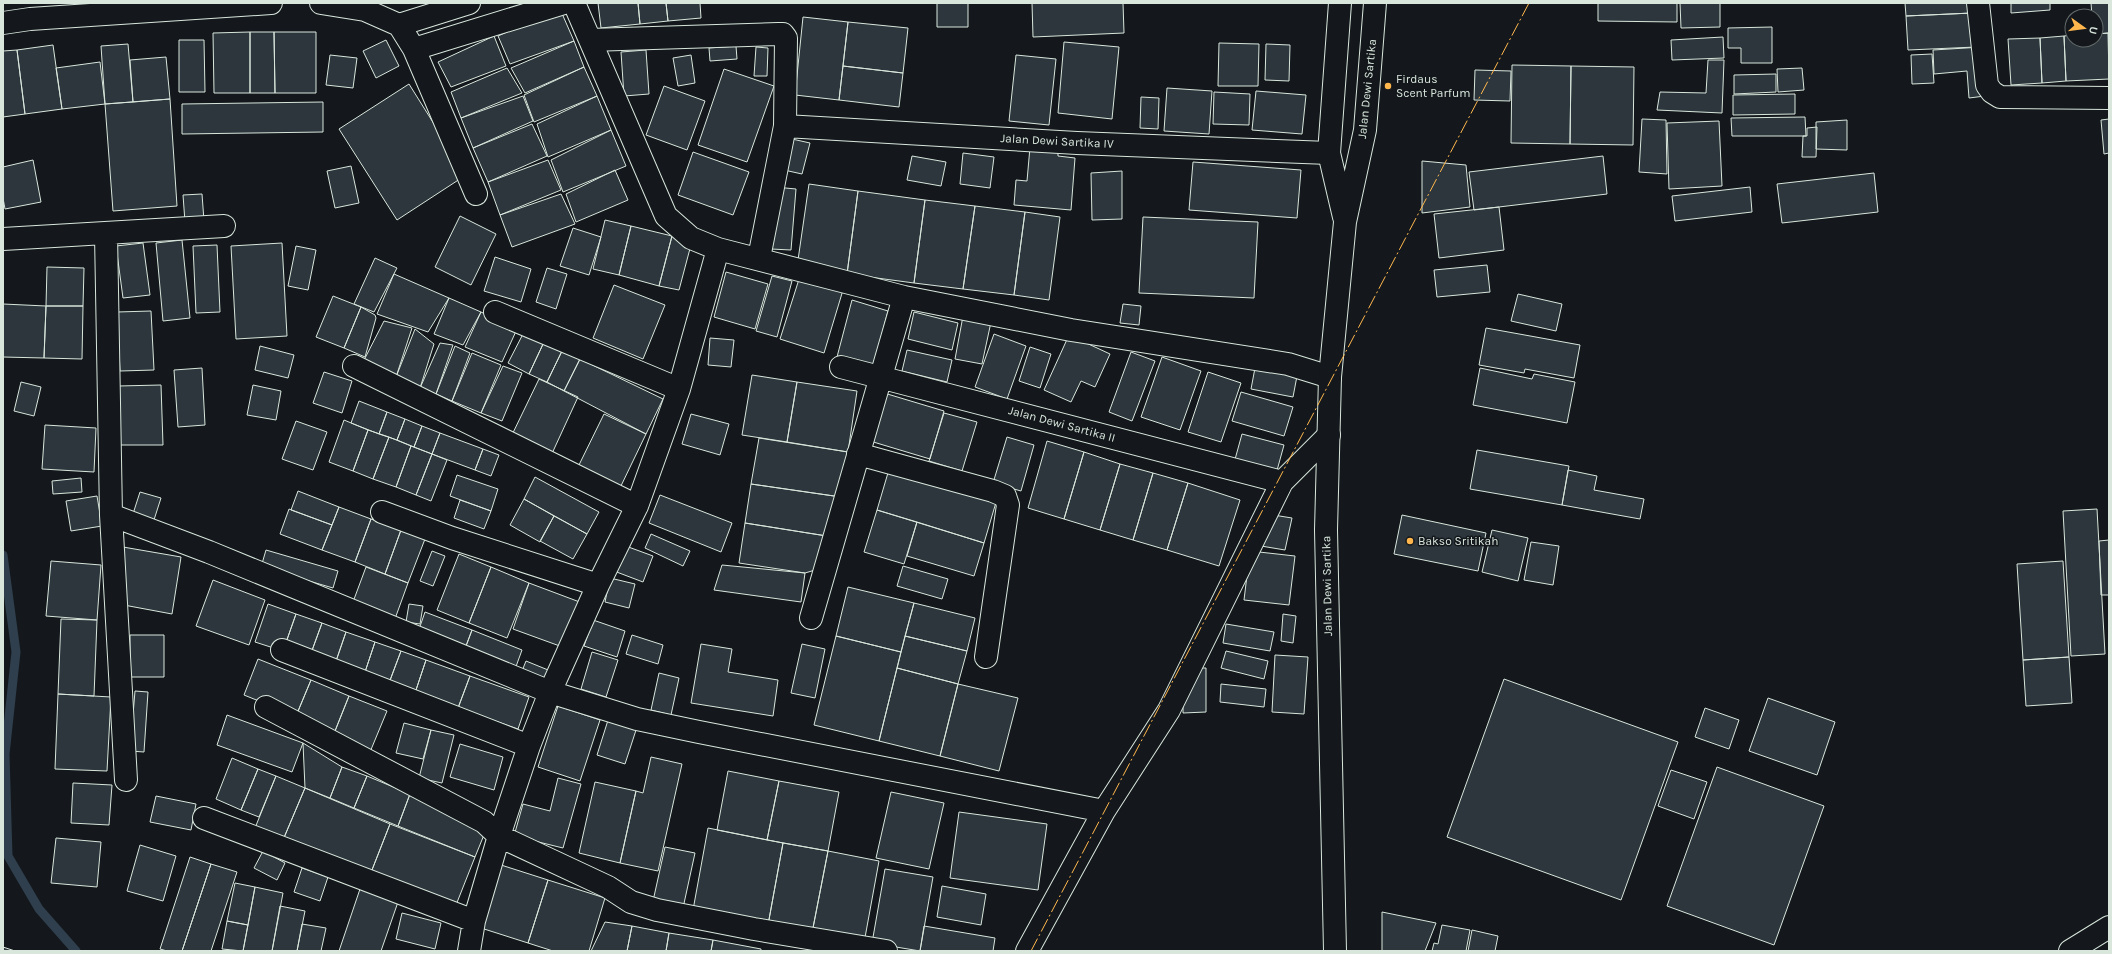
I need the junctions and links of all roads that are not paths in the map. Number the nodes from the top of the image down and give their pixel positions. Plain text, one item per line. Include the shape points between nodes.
1 (271, 3) edge
2 (320, 3) edge
3 (469, 3) edge
4 (564, 3) edge
5 (574, 3) edge
6 (1340, 3) edge
7 (1375, 3) edge
8 (1978, 3) edge
9 (29, 11) edge
10 (3, 23) edge
11 (398, 25) junction
12 (590, 40) junction
13 (414, 49) junction
14 (2109, 98) edge
15 (785, 126) junction
16 (1329, 153) junction
17 (476, 194) dead end
18 (1345, 222) junction
19 (224, 226) dead end
20 (106, 234) junction
21 (3, 239) edge
22 (718, 249) junction
23 (759, 258) junction
24 (904, 297) junction
25 (495, 312) dead end
26 (354, 366) dead end
27 (841, 367) dead end
28 (880, 376) junction
29 (1330, 377) junction
30 (679, 389) junction
31 (1329, 435) junction
32 (858, 454) junction
33 (1282, 482) junction
34 (637, 506) junction
35 (382, 512) dead end
36 (111, 515) junction
37 (598, 585) junction
38 (811, 618) dead end
39 (282, 650) dead end
40 (986, 657) dead end
41 (550, 692) junction
42 (266, 707) dead end
43 (529, 746) junction
44 (126, 780) dead end
45 (1104, 811) junction
46 (204, 818) dead end
47 (498, 836) junction
48 (474, 921) junction
49 (2109, 927) edge
50 (469, 951) edge
51 (886, 951) edge
52 (1027, 951) edge
53 (1335, 951) edge
54 (2070, 951) edge

1 - 9 street
2 - 11 street via 365,10
3 - 11 street
4 - 13 street
5 - 12 street
6 - 16 street, Jalan Dewi Sartika
7 - 18 street, Jalan Dewi Sartika via 1365,130
8 - 14 street via 1986,85 1992,92 2000,97
9 - 10 street
11 - 13 street
12 - 15 street via 783,34 786,38
12 - 22 street via 666,216 691,238
13 - 17 street
15 - 16 street, Jalan Dewi Sartika IV via 1077,143
15 - 23 street
16 - 18 street, Jalan Dewi Sartika
18 - 29 street, Jalan Dewi Sartika
19 - 20 street
20 - 21 street
20 - 36 street
22 - 23 street
22 - 30 street
23 - 24 street
24 - 28 street
24 - 29 street via 1071,330 1288,364
25 - 30 street
26 - 34 street
27 - 28 street, Jalan Dewi Sartika II
28 - 32 street
28 - 33 street, Jalan Dewi Sartika II
29 - 31 street, Jalan Dewi Sartika
30 - 34 street
31 - 33 street
31 - 53 street, Jalan Dewi Sartika via 1326,530
32 - 38 street
32 - 40 street via 1005,496 1008,505
33 - 45 street via 1169,710
34 - 37 street
35 - 37 street via 452,538
36 - 41 street via 210,552
36 - 44 street
37 - 41 street
39 - 43 street
41 - 43 street
41 - 45 street via 638,719
42 - 47 street via 484,822
43 - 47 street
45 - 52 street
46 - 48 street
47 - 48 street
47 - 51 street via 608,887 631,902 657,910
48 - 50 street
49 - 54 street

